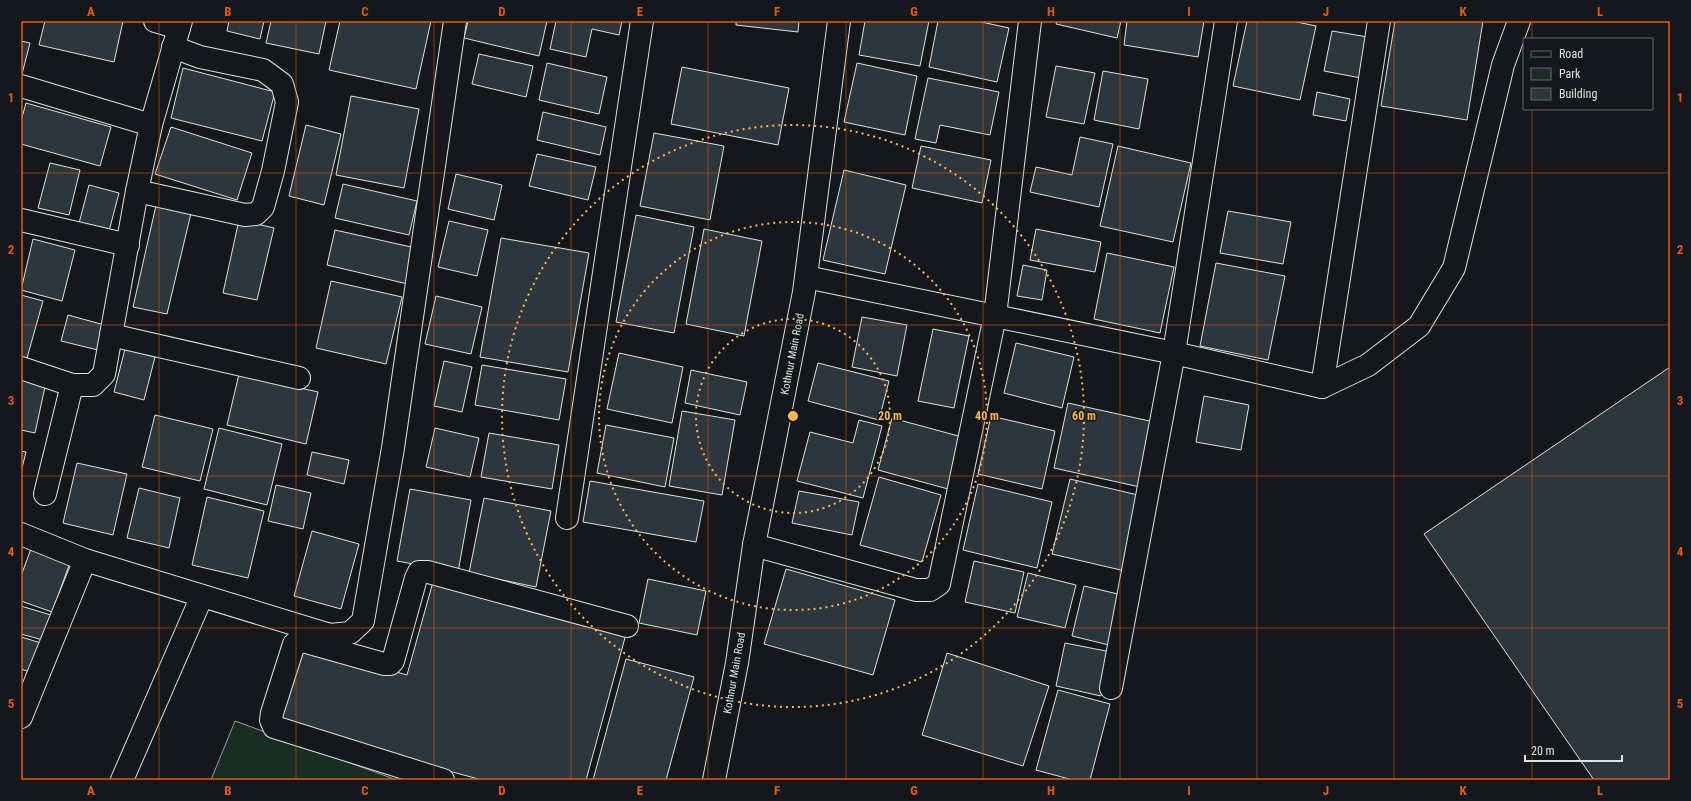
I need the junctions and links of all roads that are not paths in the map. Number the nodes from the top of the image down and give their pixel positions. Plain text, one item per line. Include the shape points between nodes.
1 (156, 21) edge
2 (455, 21) edge
3 (642, 21) edge
4 (840, 21) edge
5 (1030, 21) edge
6 (1226, 21) edge
7 (1380, 21) edge
8 (1519, 21) edge
9 (178, 32) edge
10 (21, 86) edge
11 (151, 125) junction
12 (137, 191) junction
13 (21, 220) edge
14 (128, 245) junction
15 (806, 277) junction
16 (995, 316) junction
17 (111, 335) junction
18 (1174, 353) junction
19 (21, 368) edge
20 (299, 378) dead end
21 (72, 385) junction
22 (1322, 386) junction
23 (45, 494) dead end
24 (567, 518) dead end
25 (21, 534) edge
26 (754, 545) junction
27 (85, 560) junction
28 (202, 596) junction
29 (627, 626) dead end
30 (1111, 688) dead end
31 (21, 717) edge
32 (122, 780) edge
33 (443, 780) edge
34 (714, 780) edge

1 - 9 street
2 - 28 street via 393,448 363,622 350,633 330,635
3 - 24 street
4 - 15 street, Kothnur Main Road
5 - 16 street
6 - 18 street
7 - 22 street
8 - 22 street via 1503,65 1454,268 1419,326 1368,365
9 - 11 street
9 - 12 street via 200,57 263,70 282,84 287,102 273,171 263,207 256,214 245,215
10 - 11 street
11 - 12 street
12 - 14 street
13 - 14 street
14 - 17 street
15 - 16 street
15 - 26 street, Kothnur Main Road
16 - 18 street
16 - 26 street via 939,584 930,590 916,590
17 - 20 street
17 - 21 street via 104,374 93,384
18 - 22 street
18 - 30 street
19 - 21 street
21 - 23 street
25 - 27 street
26 - 34 street, Kothnur Main Road via 736,663
27 - 28 street
27 - 31 street
28 - 32 street
29 - 33 street via 428,572 419,572 394,661 390,664 306,642 298,641 294,644 270,720 274,727

